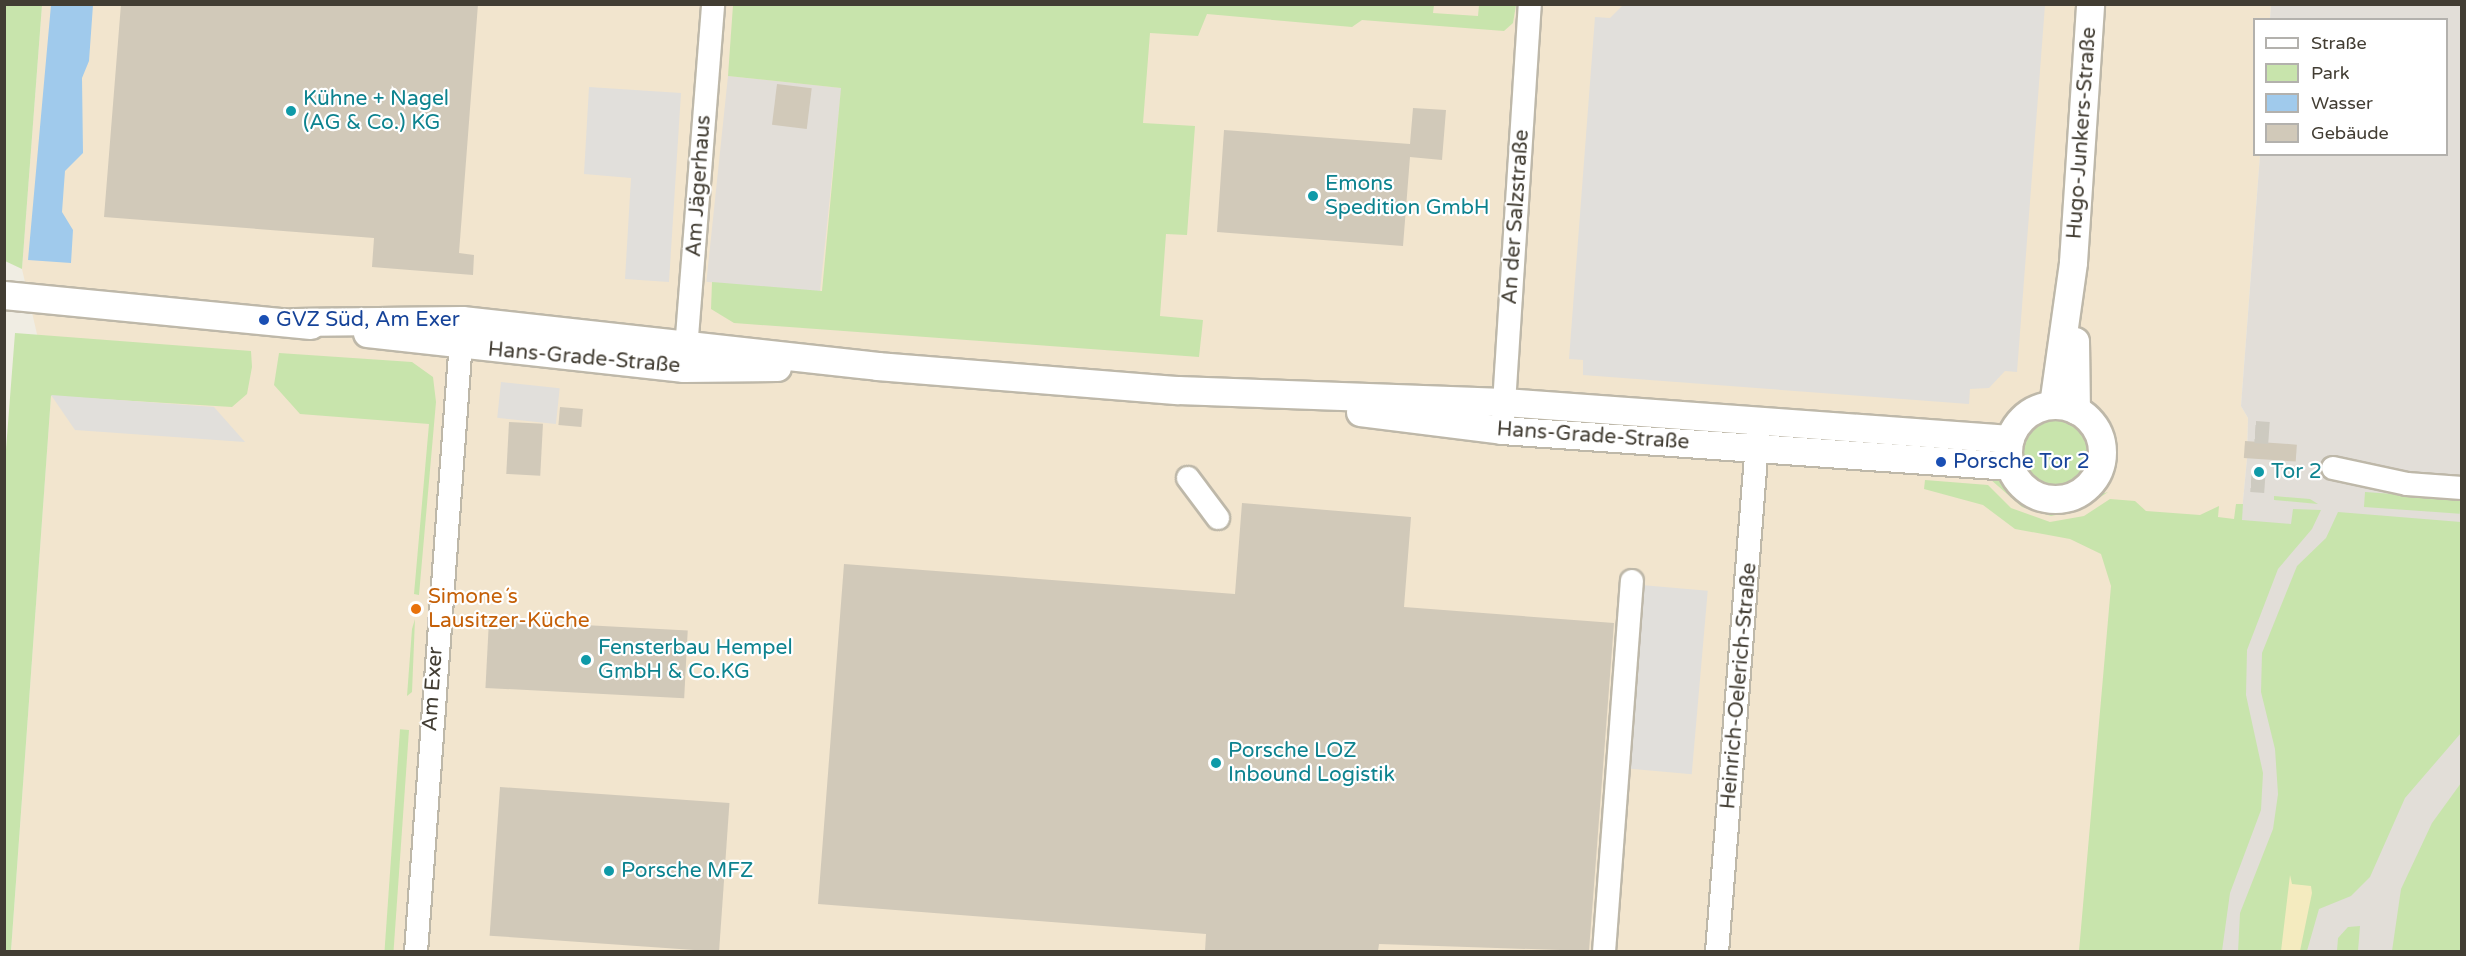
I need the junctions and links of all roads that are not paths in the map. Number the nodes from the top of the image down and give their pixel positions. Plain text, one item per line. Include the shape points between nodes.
1 (713, 4) edge
2 (1530, 4) edge
3 (2090, 4) edge
4 (4, 295) edge
5 (462, 320) junction
6 (294, 322) junction
7 (460, 347) junction
8 (686, 354) junction
9 (1178, 390) junction
10 (1504, 402) junction
11 (2065, 408) junction
12 (1759, 421) junction
13 (1502, 430) junction
14 (2010, 440) junction
15 (1757, 448) junction
16 (2010, 466) junction
17 (2333, 468) dead end
18 (1188, 478) dead end
19 (2462, 488) edge
20 (1218, 518) dead end
21 (1632, 581) dead end
22 (416, 951) edge
23 (1604, 951) edge
24 (1718, 951) edge

1 - 8 street, Am Jägerhaus
2 - 10 street, An der Salzstraße
3 - 11 street, Hugo-Junkers-Straße
4 - 6 street, Hans-Grade-Straße
5 - 6 street, Hans-Grade-Straße
5 - 7 street, Am Exer
5 - 8 street, Hans-Grade-Straße
6 - 7 street, Hans-Grade-Straße
7 - 8 street, Hans-Grade-Straße
7 - 22 street, Am Exer
8 - 9 street, Hans-Grade-Straße
9 - 10 street, Hans-Grade-Straße
9 - 13 street, Hans-Grade-Straße
10 - 12 street, Hans-Grade-Straße
10 - 13 street, An der Salzstraße
11 - 14 street via 2026,415
11 - 16 street via 2093,424 2102,448 2095,477 2085,489 2072,496 2042,498 2023,486
12 - 14 street, Hans-Grade-Straße
12 - 15 street, Heinrich-Oelerich-Straße
13 - 15 street, Hans-Grade-Straße
14 - 16 street
15 - 16 street, Hans-Grade-Straße
15 - 24 street, Heinrich-Oelerich-Straße
17 - 19 street via 2408,484
18 - 20 street
21 - 23 street

